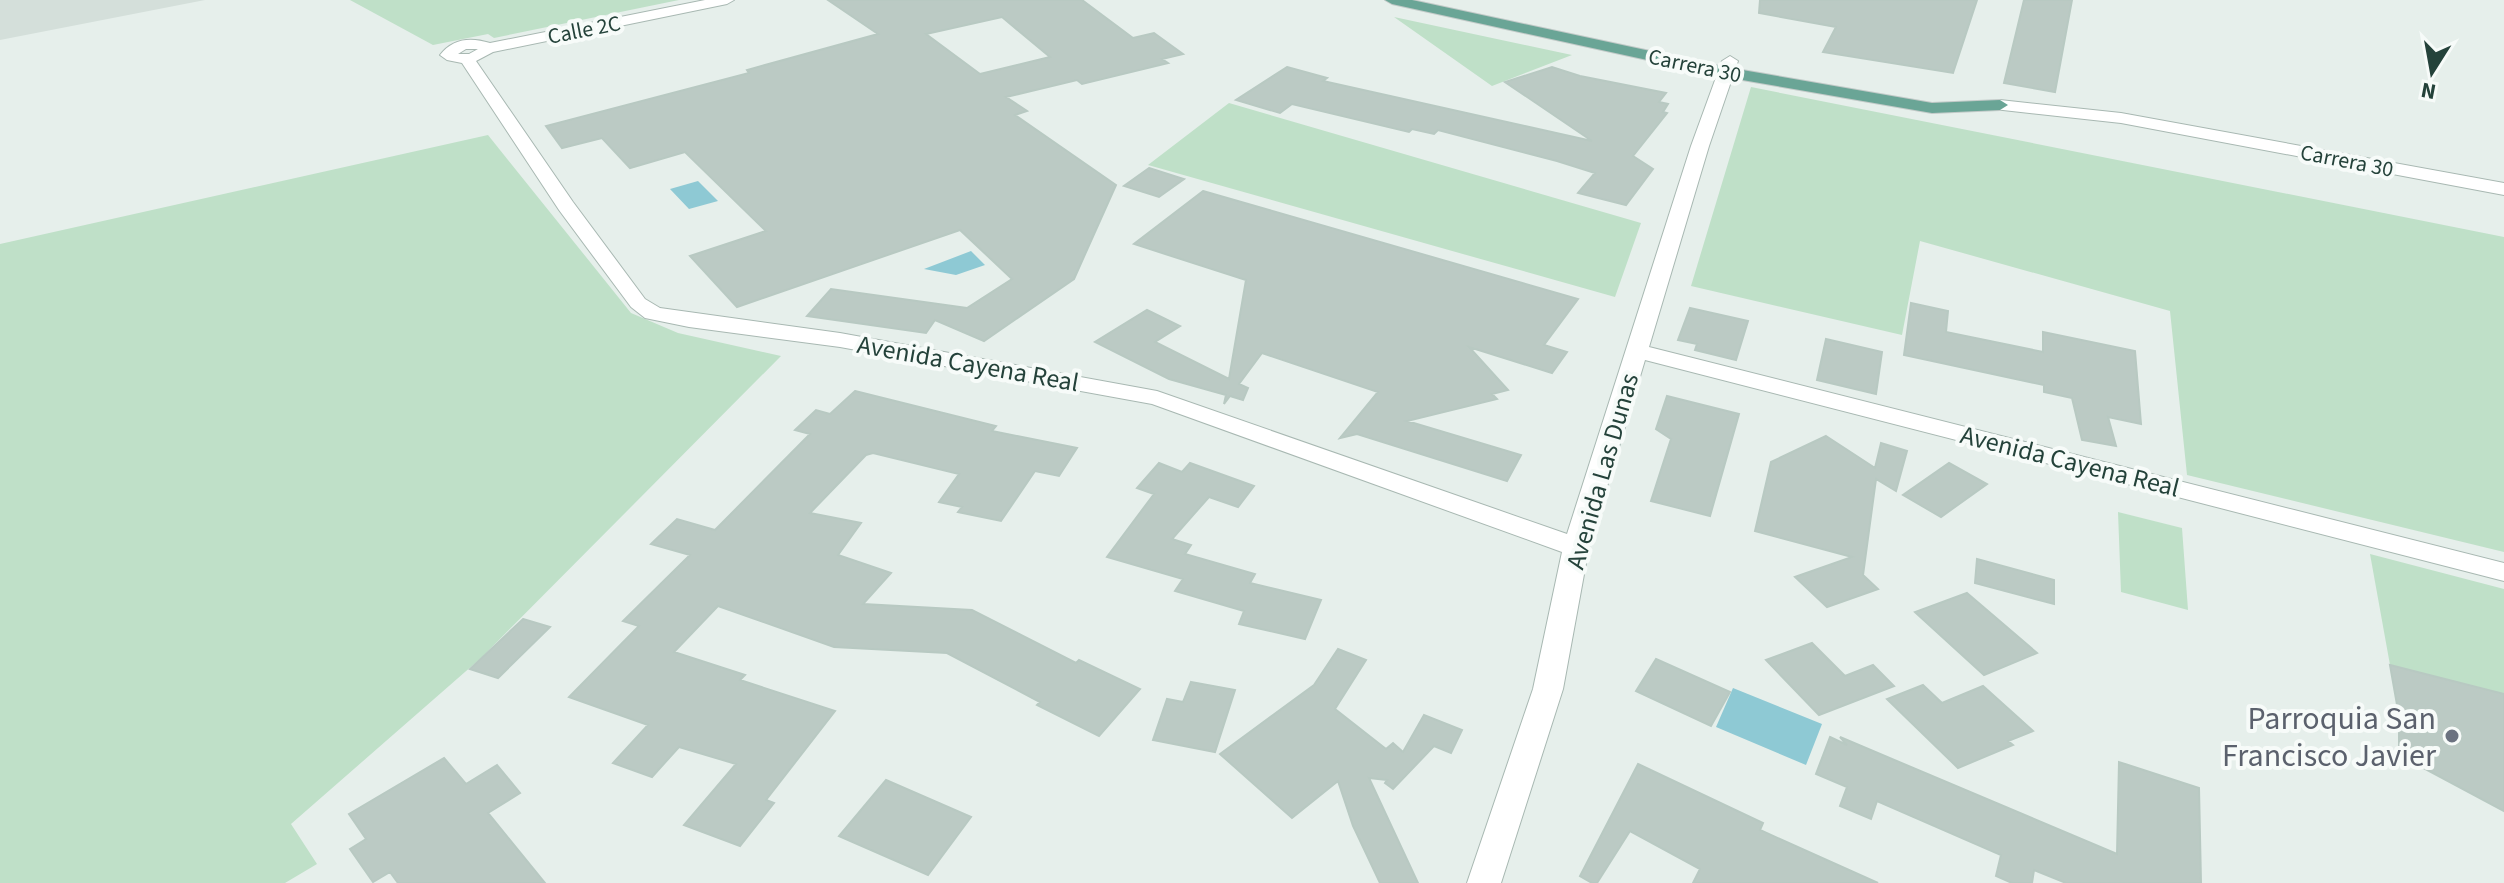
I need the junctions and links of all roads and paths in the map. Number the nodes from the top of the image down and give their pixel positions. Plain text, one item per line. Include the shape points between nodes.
1 (727, 0) edge
2 (1392, 0) edge
3 (1448, 0) edge
4 (457, 57) joint
5 (1727, 67) junction
6 (2000, 105) joint
7 (2504, 189) edge
8 (1637, 351) junction
9 (1576, 547) junction
10 (2504, 572) edge
11 (1484, 883) edge

1 - 4 street, Calle 2C
2 - 5 main road, Carrera 30
3 - 5 main road, Carrera 30
4 - 9 street, Avenida Cayena Real via 638,303 653,313 840,340 1157,398
5 - 6 main road, Carrera 30 via 1932,108
5 - 8 street, Avenida Las Dunas
6 - 7 street, Carrera 30 via 2121,118
8 - 9 street, Avenida Las Dunas
8 - 10 street, Avenida Cayena Real
9 - 11 street, Avenida Las Dunas via 1548,689

